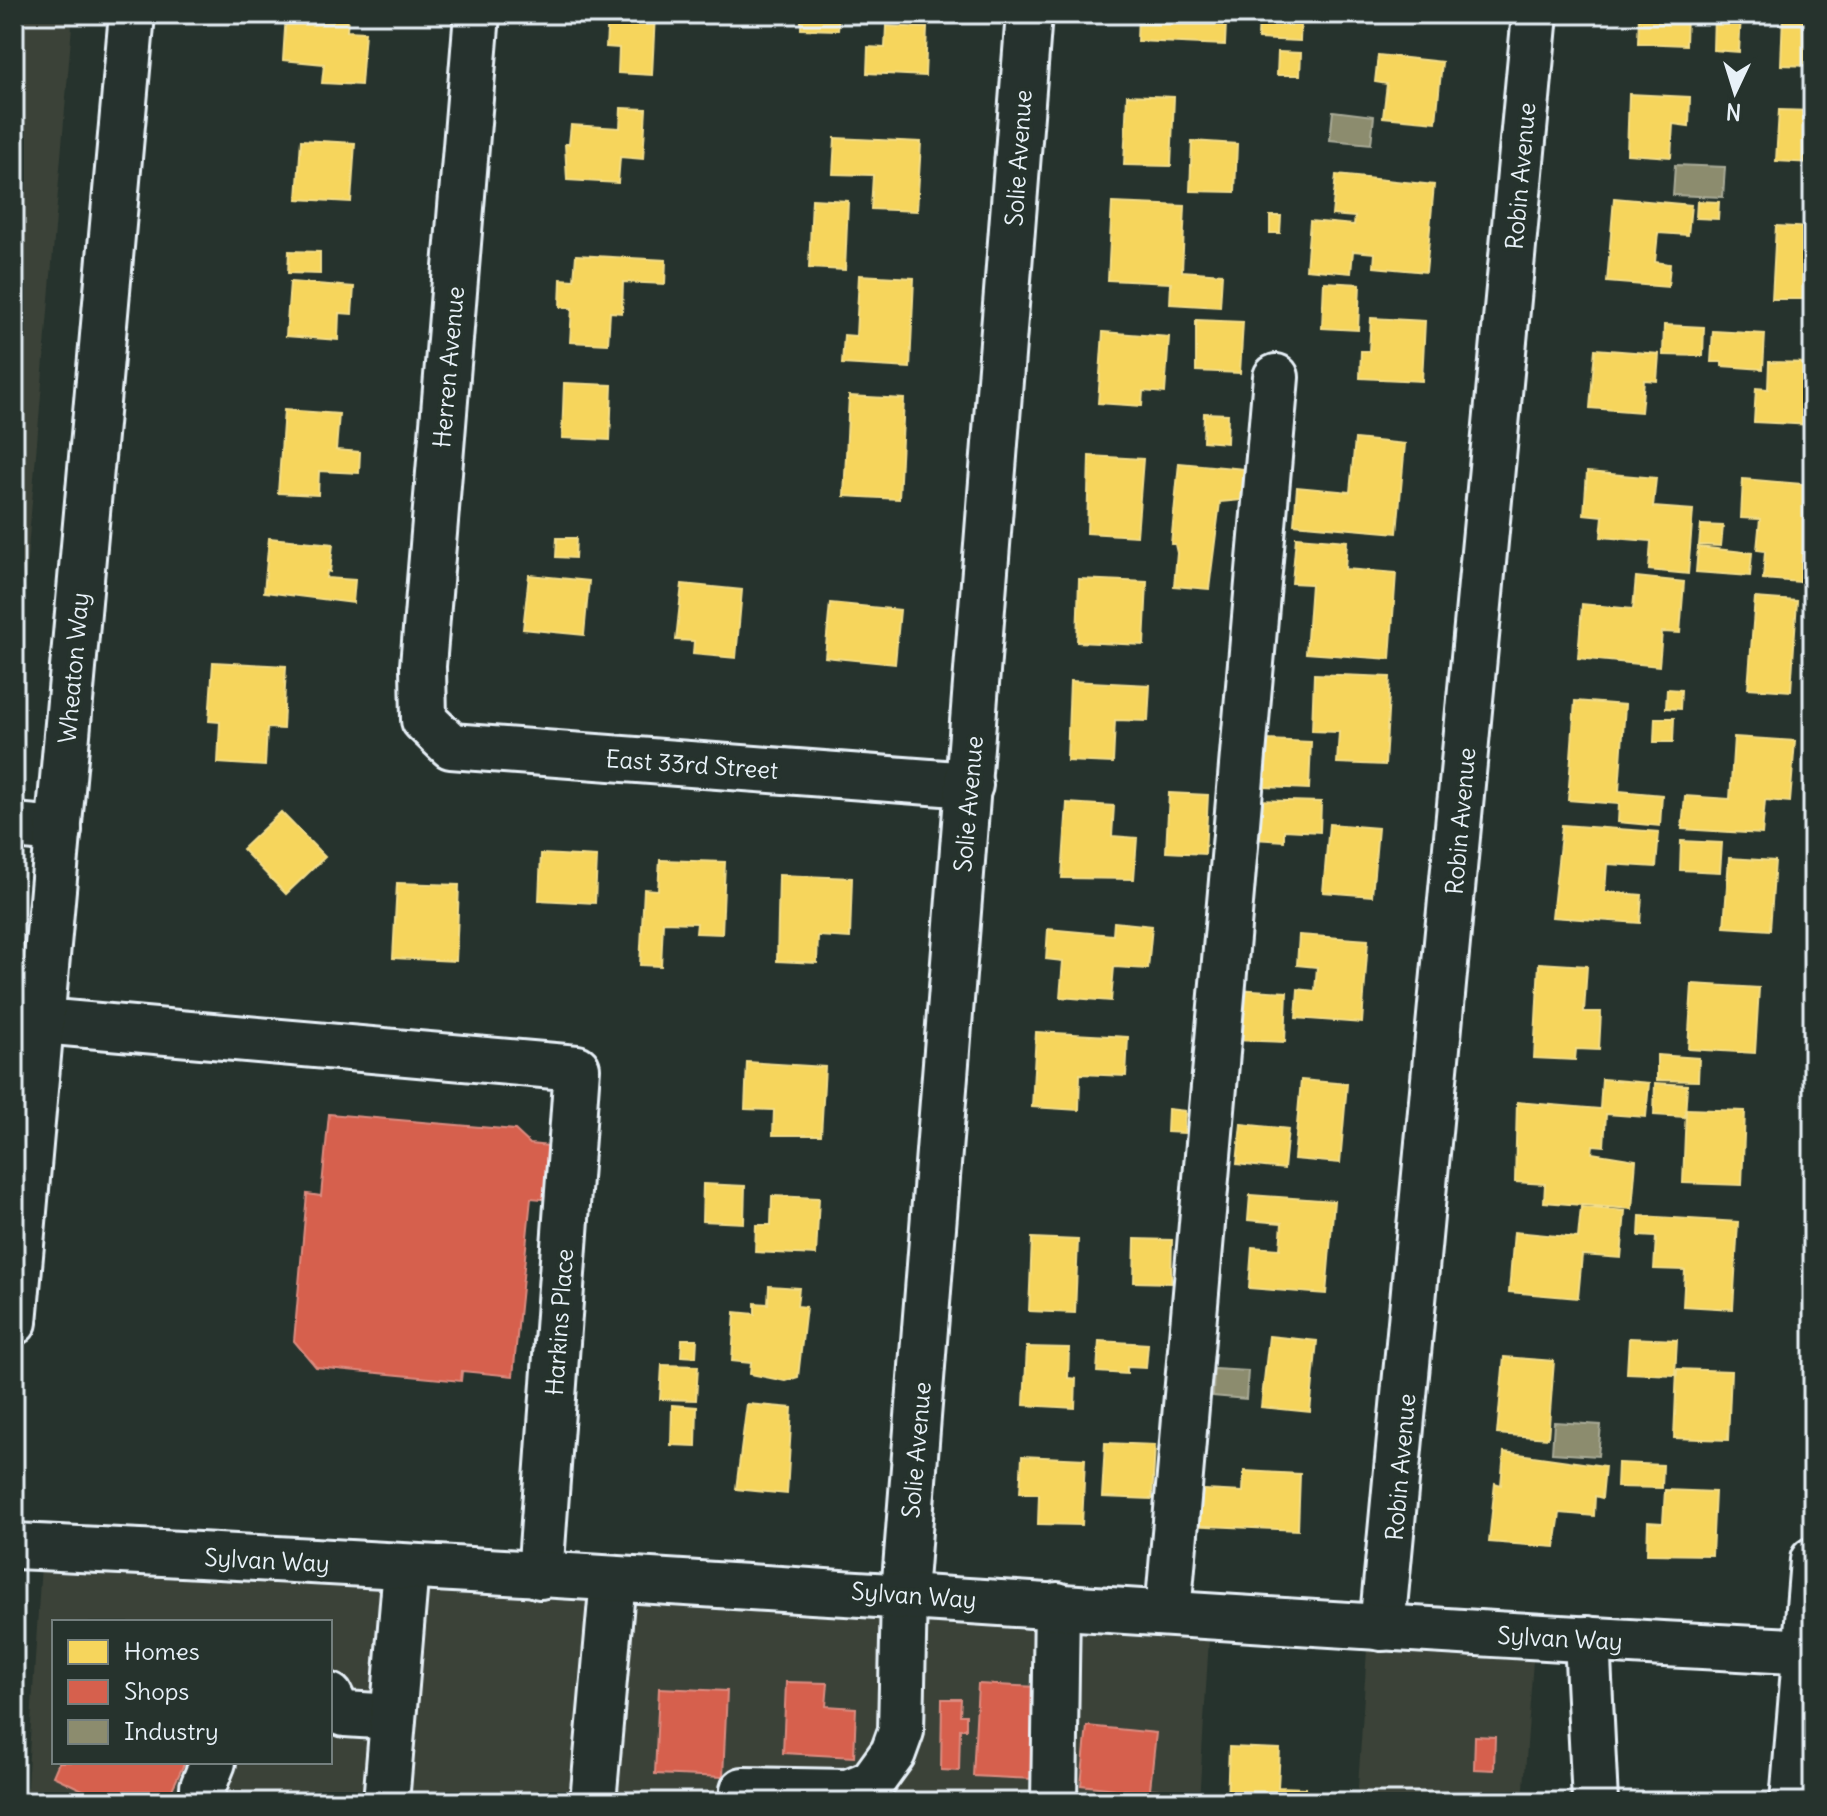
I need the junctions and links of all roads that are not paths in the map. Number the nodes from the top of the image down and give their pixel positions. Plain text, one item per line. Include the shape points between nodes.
1 (132, 14) edge
2 (477, 14) edge
3 (1029, 14) edge
4 (1535, 14) edge
5 (1276, 377) dead end
6 (424, 720) joint
7 (970, 785) junction
8 (14, 826) edge
9 (59, 830) junction
10 (31, 1040) edge
11 (14, 1322) edge
12 (14, 1546) edge
13 (1813, 1560) edge
14 (406, 1568) junction
15 (540, 1576) junction
16 (613, 1579) junction
17 (904, 1594) junction
18 (1057, 1605) junction
19 (1168, 1613) junction
20 (1382, 1628) junction
21 (1587, 1639) junction
22 (1809, 1652) edge
23 (332, 1700) edge
24 (393, 1717) junction
25 (212, 1764) edge
26 (743, 1790) dead end
27 (203, 1802) edge
28 (386, 1802) edge
29 (593, 1802) edge
30 (1054, 1802) edge
31 (1595, 1802) edge
32 (1793, 1802) edge

1 - 9 street, Wheaton Way
2 - 6 street, Herren Avenue via 423,666
3 - 7 street, Solie Avenue
4 - 20 street, Robin Avenue
5 - 19 street
6 - 7 street, East 33rd Street via 451,746
7 - 17 street, Solie Avenue
8 - 9 street
9 - 10 street, Wheaton Way
10 - 11 street, Wheaton Way
10 - 15 street, Harkins Place via 577,1068
12 - 14 street, Sylvan Way
13 - 22 street
14 - 15 street, Sylvan Way
14 - 24 street
15 - 16 street, Sylvan Way
16 - 17 street, Sylvan Way
16 - 29 street
17 - 18 street, Sylvan Way
17 - 26 street, Solie Avenue via 901,1731 872,1782 848,1792
18 - 19 street, Sylvan Way
18 - 30 street
19 - 20 street, Sylvan Way
20 - 21 street, Sylvan Way
21 - 22 street, Sylvan Way
21 - 31 street
22 - 32 street
23 - 24 street via 345,1714
24 - 28 street
25 - 27 street

